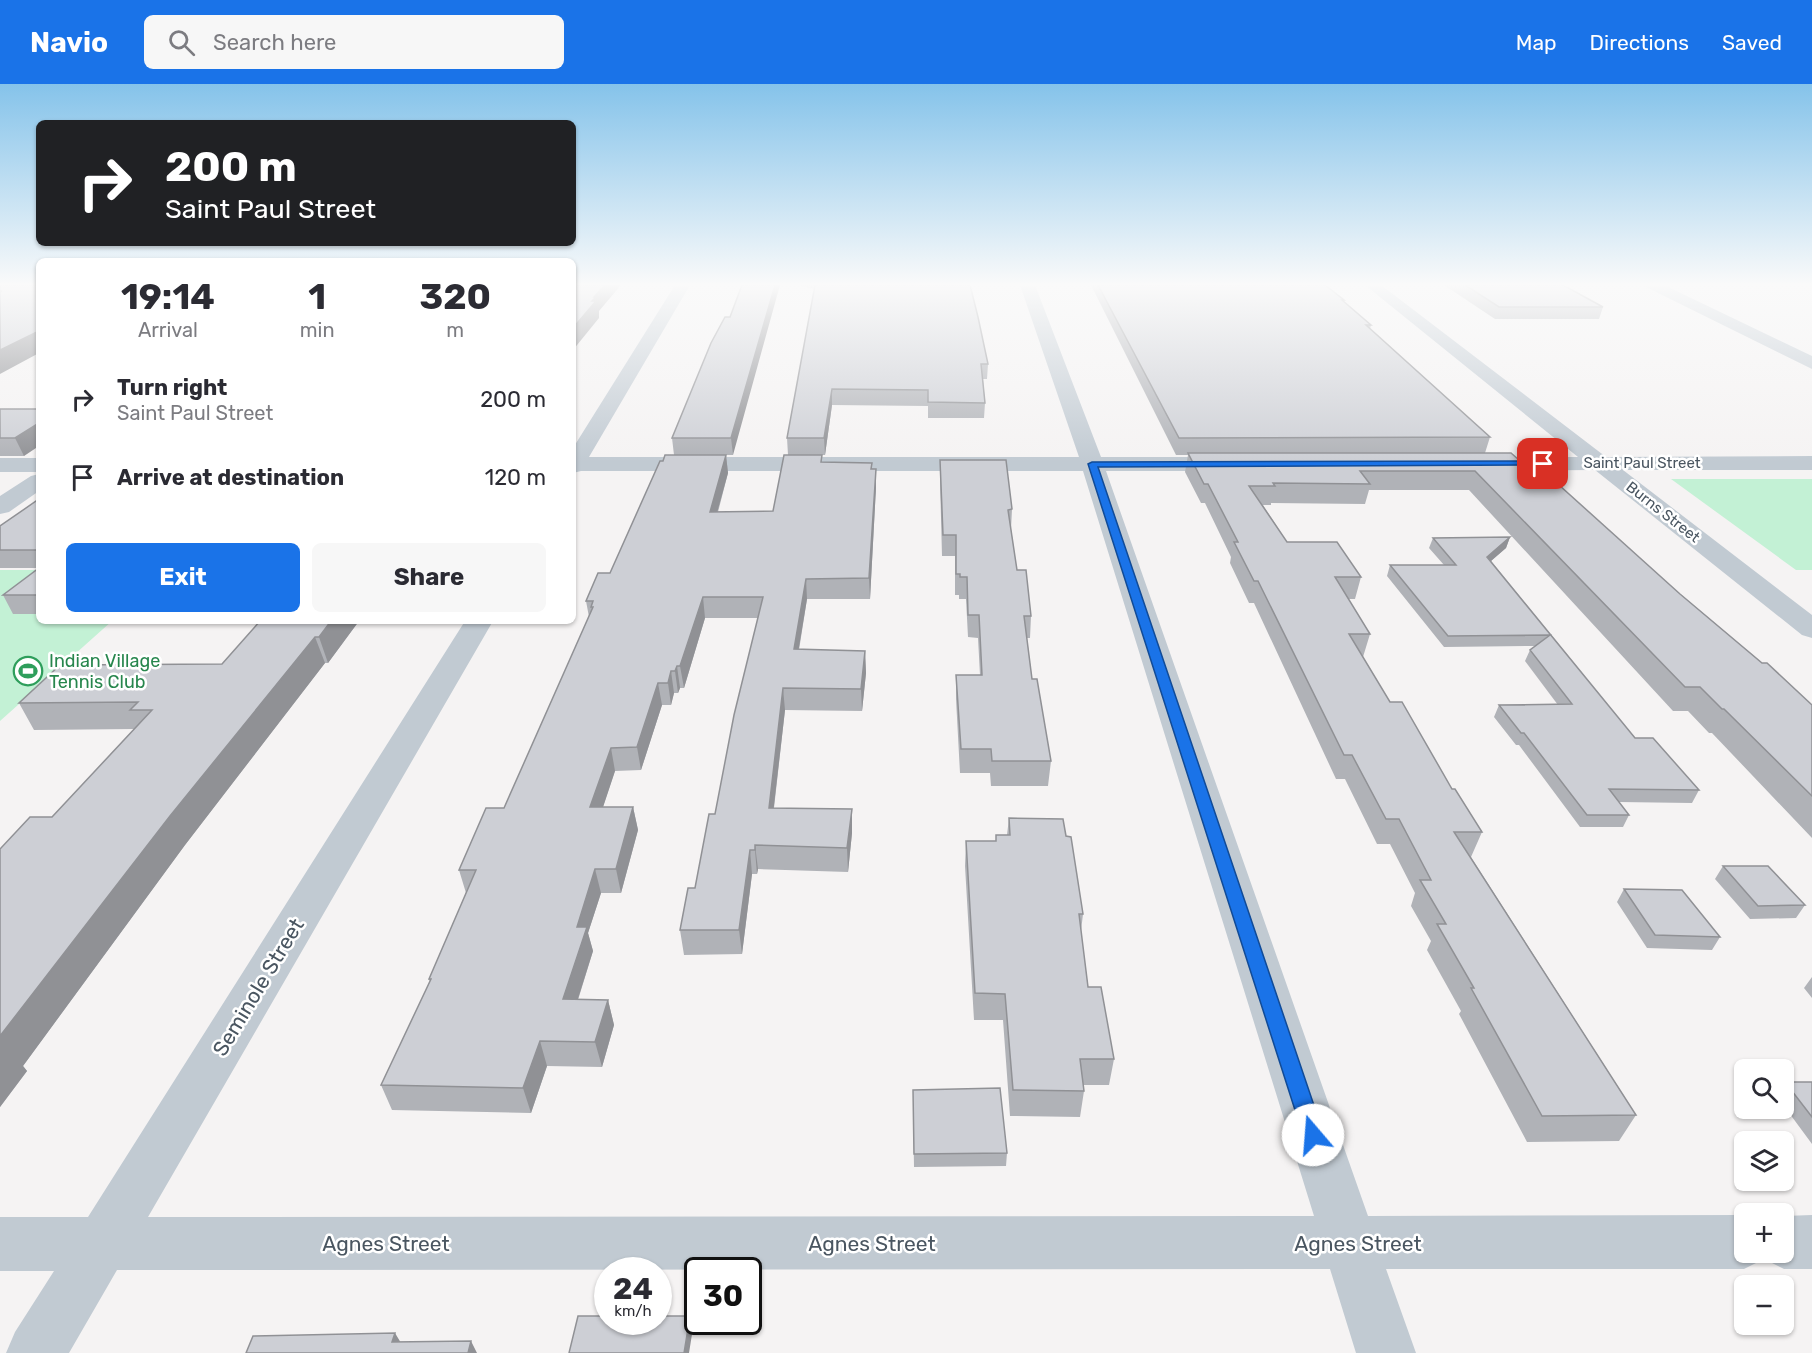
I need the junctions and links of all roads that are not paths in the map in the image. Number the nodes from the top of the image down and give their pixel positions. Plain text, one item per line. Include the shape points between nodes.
1 (646, 344) edge
2 (1049, 344) edge
3 (1447, 344) edge
4 (1774, 344) edge
5 (1812, 363) edge
6 (576, 460) edge
7 (1812, 463) edge
8 (1092, 464) junction
9 (1256, 464) edge
10 (1452, 464) edge
11 (1600, 464) junction
12 (0, 465) edge
13 (36, 465) edge
14 (576, 465) edge
15 (36, 483) edge
16 (0, 507) edge
17 (477, 624) edge
18 (1812, 629) edge
19 (1349, 1242) junction
20 (1734, 1242) edge
21 (1794, 1242) edge
22 (1812, 1242) edge
23 (0, 1244) edge
24 (102, 1244) junction
25 (36, 1353) edge
26 (1386, 1353) edge

1 - 6 street
2 - 8 street
3 - 11 street, Burns Street
4 - 5 street
7 - 11 street, Saint Paul Street
8 - 9 street
8 - 14 street
8 - 19 street
10 - 11 street, Saint Paul Street
11 - 18 street, Burns Street
12 - 13 street
15 - 16 street
17 - 24 street, Seminole Street
19 - 20 street, Agnes Street
19 - 24 street, Agnes Street
19 - 26 street
21 - 22 street
23 - 24 street, Agnes Street
24 - 25 street, Seminole Street

